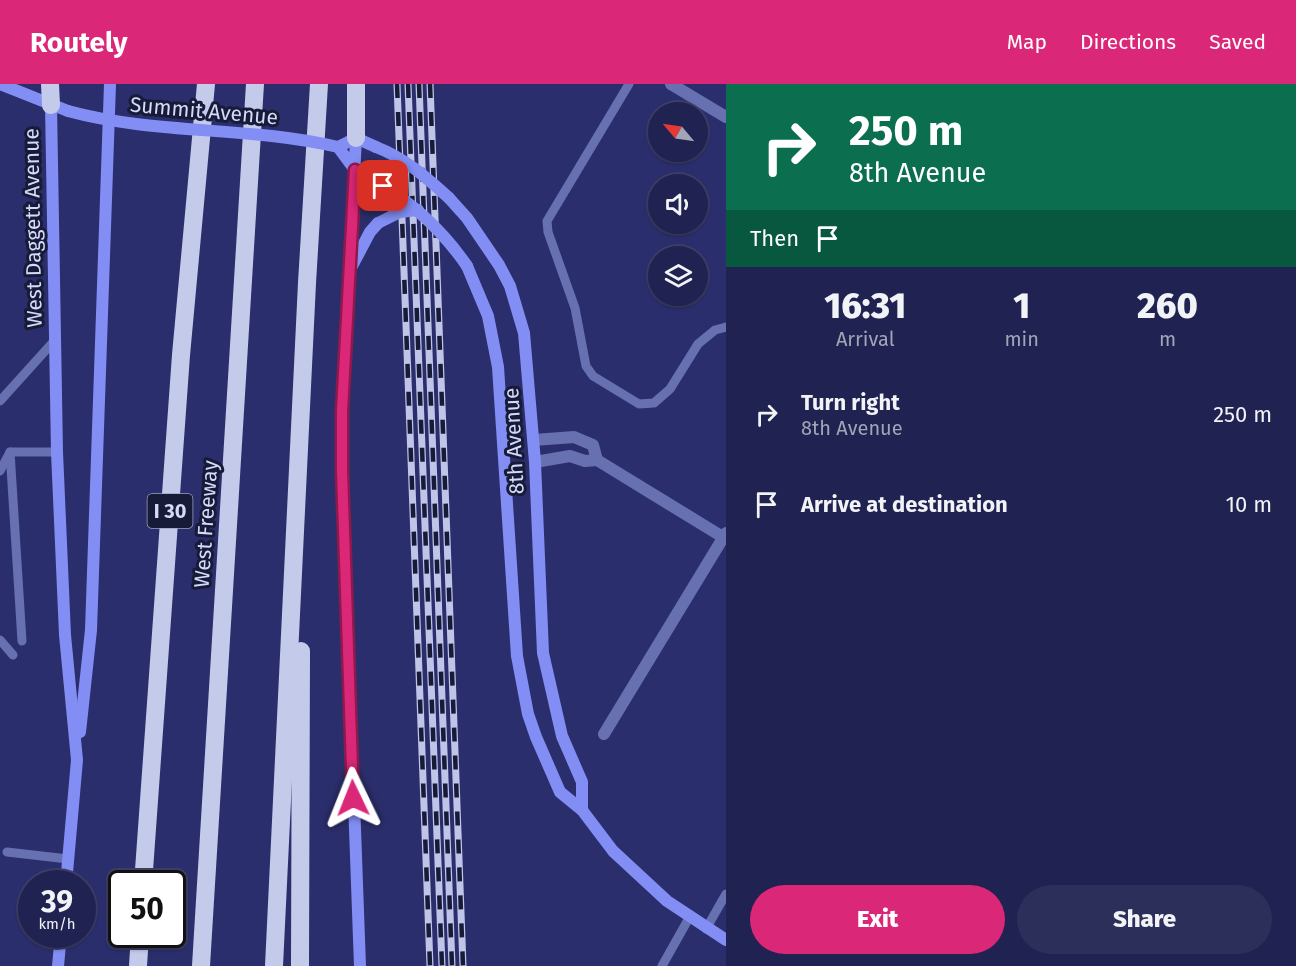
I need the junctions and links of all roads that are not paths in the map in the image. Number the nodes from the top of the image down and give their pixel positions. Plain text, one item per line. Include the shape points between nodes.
1 (0, 84) edge
2 (50, 84) edge
3 (111, 84) edge
4 (206, 84) edge
5 (255, 84) edge
6 (319, 84) edge
7 (357, 84) edge
8 (629, 84) edge
9 (671, 84) edge
10 (59, 108) junction
11 (726, 117) edge
12 (356, 138) junction
13 (339, 147) junction
14 (355, 170) junction
15 (418, 210) junction
16 (349, 272) junction
17 (726, 327) edge
18 (55, 340) junction
19 (0, 401) edge
20 (300, 418) junction
21 (534, 440) junction
22 (10, 452) junction
23 (57, 452) junction
24 (597, 460) junction
25 (535, 462) junction
26 (0, 471) edge
27 (725, 537) edge
28 (0, 640) edge
29 (22, 641) dead end
30 (13, 655) dead end
31 (604, 734) dead end
32 (76, 760) junction
33 (582, 810) junction
34 (7, 852) dead end
35 (68, 859) junction
36 (67, 870) edge
37 (144, 870) edge
38 (726, 894) edge
39 (689, 918) junction
40 (706, 929) junction
41 (726, 940) edge
42 (60, 948) edge
43 (139, 948) edge
44 (58, 966) edge
45 (138, 966) edge
46 (201, 966) edge
47 (274, 966) edge
48 (300, 966) edge
49 (360, 966) edge
50 (663, 966) edge

1 - 10 main road, Summit Avenue
2 - 10 highway
3 - 32 main road via 91,630
4 - 37 highway, West Freeway / I 30 via 181,355
5 - 46 highway, West Freeway
6 - 20 highway
7 - 12 highway
8 - 17 lane via 548,221 548,232 575,308 586,366 593,376 639,404 654,403 670,389 698,344 715,330
9 - 11 street
10 - 13 main road, Summit Avenue, bridge via 128,124 266,135
10 - 18 main road, West Daggett Avenue
12 - 13 main road
12 - 14 main road
12 - 21 main road, 8th Avenue, bridge via 397,156 422,173 467,218 499,265 517,308 528,363
13 - 14 main road
14 - 15 main road, 8th Avenue, bridge
14 - 16 main road
15 - 16 main road, bridge via 400,212 378,223
15 - 33 main road, 8th Avenue, bridge via 437,227 467,267 488,316 498,367 521,684 536,737 560,792
16 - 49 main road via 342,411 342,535
18 - 19 lane, West Daggett Avenue
18 - 23 main road
20 - 47 highway
20 - 48 highway
21 - 24 street via 581,439 593,445
21 - 25 main road, 8th Avenue
22 - 23 lane
22 - 26 lane
22 - 29 lane
23 - 32 main road via 65,635
24 - 25 street via 570,456
24 - 27 street
25 - 33 main road, 8th Avenue via 543,653 562,736 582,782
27 - 31 street
28 - 30 lane
32 - 35 main road
33 - 39 main road, 8th Avenue via 618,857
34 - 35 lane
35 - 36 main road
38 - 40 lane
39 - 40 main road, 8th Avenue
39 - 50 lane
40 - 41 main road, 8th Avenue
42 - 44 main road
43 - 45 highway

